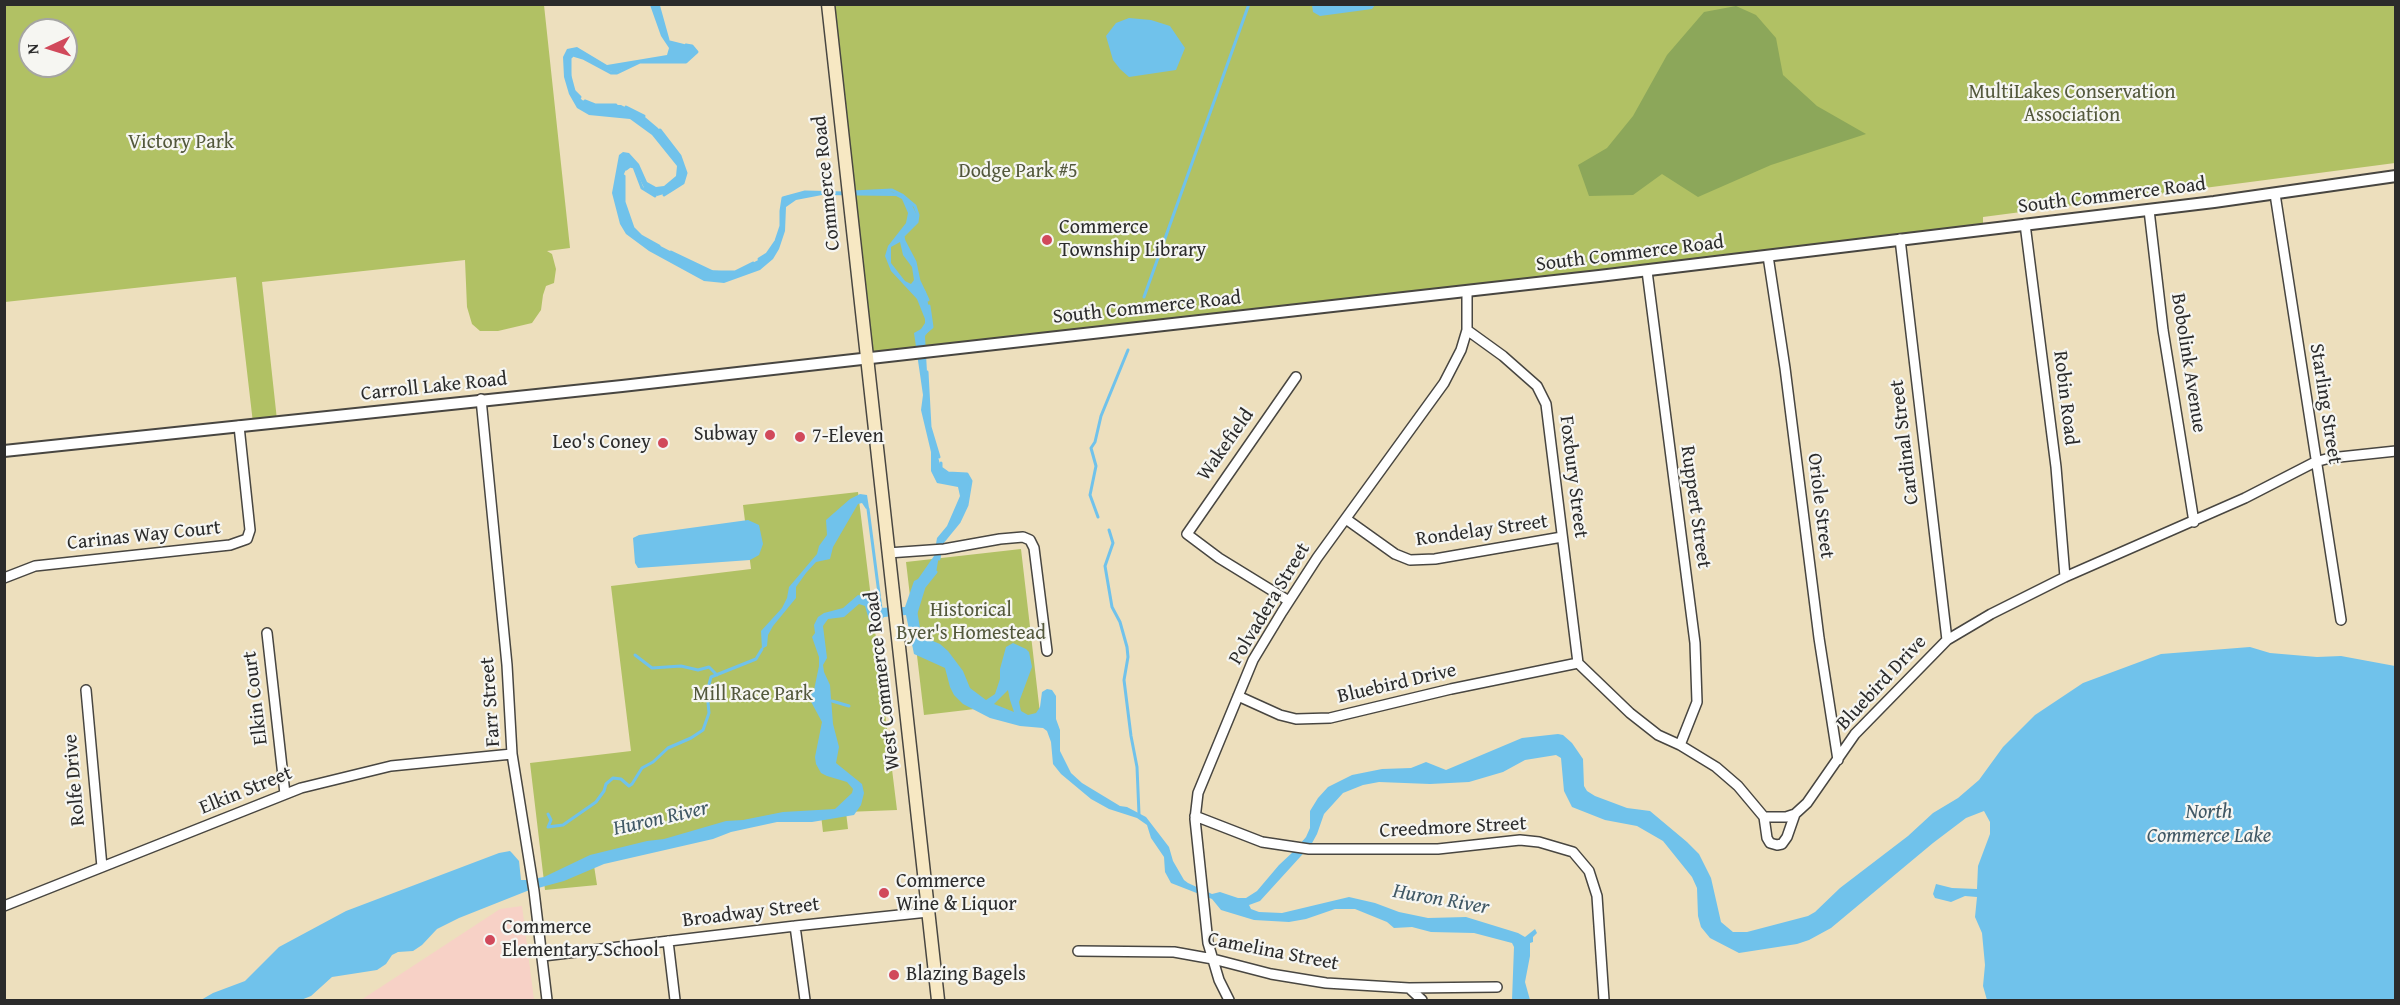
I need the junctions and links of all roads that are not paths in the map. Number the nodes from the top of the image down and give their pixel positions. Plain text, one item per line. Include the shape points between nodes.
1 (828, 4) edge
2 (2396, 176) edge
3 (2275, 194) junction
4 (2149, 210) junction
5 (2025, 224) junction
6 (1900, 239) junction
7 (1768, 256) junction
8 (1647, 271) junction
9 (1467, 291) junction
10 (1467, 330) junction
11 (866, 357) junction
12 (1296, 376) dead end
13 (481, 399) junction
14 (239, 426) junction
15 (4, 451) edge
16 (2396, 451) edge
17 (2315, 462) junction
18 (1346, 519) junction
19 (2194, 522) junction
20 (1562, 537) junction
21 (888, 553) junction
22 (2065, 577) junction
23 (4, 578) edge
24 (1289, 601) junction
25 (2341, 620) dead end
26 (267, 633) dead end
27 (1947, 640) junction
28 (1047, 651) dead end
29 (1578, 663) junction
30 (86, 690) dead end
31 (1238, 696) junction
32 (1680, 745) junction
33 (512, 754) junction
34 (1838, 760) junction
35 (285, 794) junction
36 (1795, 814) junction
37 (1195, 816) junction
38 (1764, 817) junction
39 (102, 867) junction
40 (4, 906) edge
41 (928, 912) junction
42 (795, 926) junction
43 (668, 941) junction
44 (1078, 951) dead end
45 (543, 956) junction
46 (1213, 959) junction
47 (1497, 987) dead end
48 (1409, 988) junction
49 (547, 1000) edge
50 (675, 1000) edge
51 (805, 1000) edge
52 (938, 1000) edge
53 (1229, 1000) edge
54 (1422, 1000) edge
55 (1604, 1000) edge

1 - 11 main road, Commerce Road
2 - 3 street, South Commerce Road
3 - 4 street, South Commerce Road
3 - 17 street, Starling Street
4 - 5 street, South Commerce Road
4 - 19 street, Bobolink Avenue via 2163,330
5 - 6 street, South Commerce Road
5 - 22 street, Robin Road via 2056,467
6 - 7 street, South Commerce Road
6 - 27 street, Cardinal Street
7 - 8 street, South Commerce Road
7 - 34 street, Oriole Street
8 - 9 street, South Commerce Road
8 - 32 street, Ruppert Street via 1695,643 1697,702
9 - 10 street, Polvadera Street
9 - 11 street, South Commerce Road
10 - 18 street, Polvadera Street via 1444,383
10 - 20 street, Foxbury Street via 1538,386 1546,404
11 - 13 street, Carroll Lake Road
11 - 21 main road, West Commerce Road
12 - 24 street, Wakefield via 1187,534
13 - 14 street, Carroll Lake Road
13 - 33 street, Farr Street
14 - 15 street, Carroll Lake Road
14 - 23 street, Carinas Way Court via 250,530 247,539 230,545 35,566
16 - 17 street, Bluebird Drive
17 - 19 street, Bluebird Drive
17 - 25 street, Starling Street
18 - 20 street, Rondelay Street via 1395,554 1410,560
18 - 24 street, Polvadera Street
19 - 22 street, Bluebird Drive
20 - 29 street, Foxbury Street
21 - 28 street via 1000,539 1030,540
21 - 41 main road, West Commerce Road
22 - 27 street, Bluebird Drive
24 - 31 street, Polvadera Street via 1253,660
26 - 35 street, Elkin Court
27 - 34 street, Bluebird Drive via 1855,734
29 - 31 street, Bluebird Drive via 1330,718 1296,719
29 - 32 street via 1630,713 1658,735
30 - 39 street, Rolfe Drive
31 - 37 street, Polvadera Street via 1198,793
32 - 38 street via 1716,767
33 - 35 street, Elkin Street via 391,766
33 - 45 street, Farr Street
34 - 36 street, Bluebird Drive
35 - 39 street, Elkin Street
36 - 38 street
36 - 38 street, Bluebird Drive via 1787,837 1777,845 1767,838
37 - 46 street, Polvadera Street
37 - 55 street, Creedmore Street via 1262,842 1309,849 1438,849 1520,840 1573,852 1589,871 1597,896
39 - 40 street, Elkin Street
41 - 42 street, Broadway Street
41 - 52 main road, West Commerce Road
42 - 43 street, Broadway Street
42 - 51 street
43 - 45 street, Broadway Street
43 - 50 street
44 - 46 street, Camelina Street via 1174,952
45 - 49 street, Farr Street
46 - 48 street, Camelina Street via 1326,983
46 - 53 street, Polvadera Street
47 - 48 street, Camelina Street
48 - 54 street

